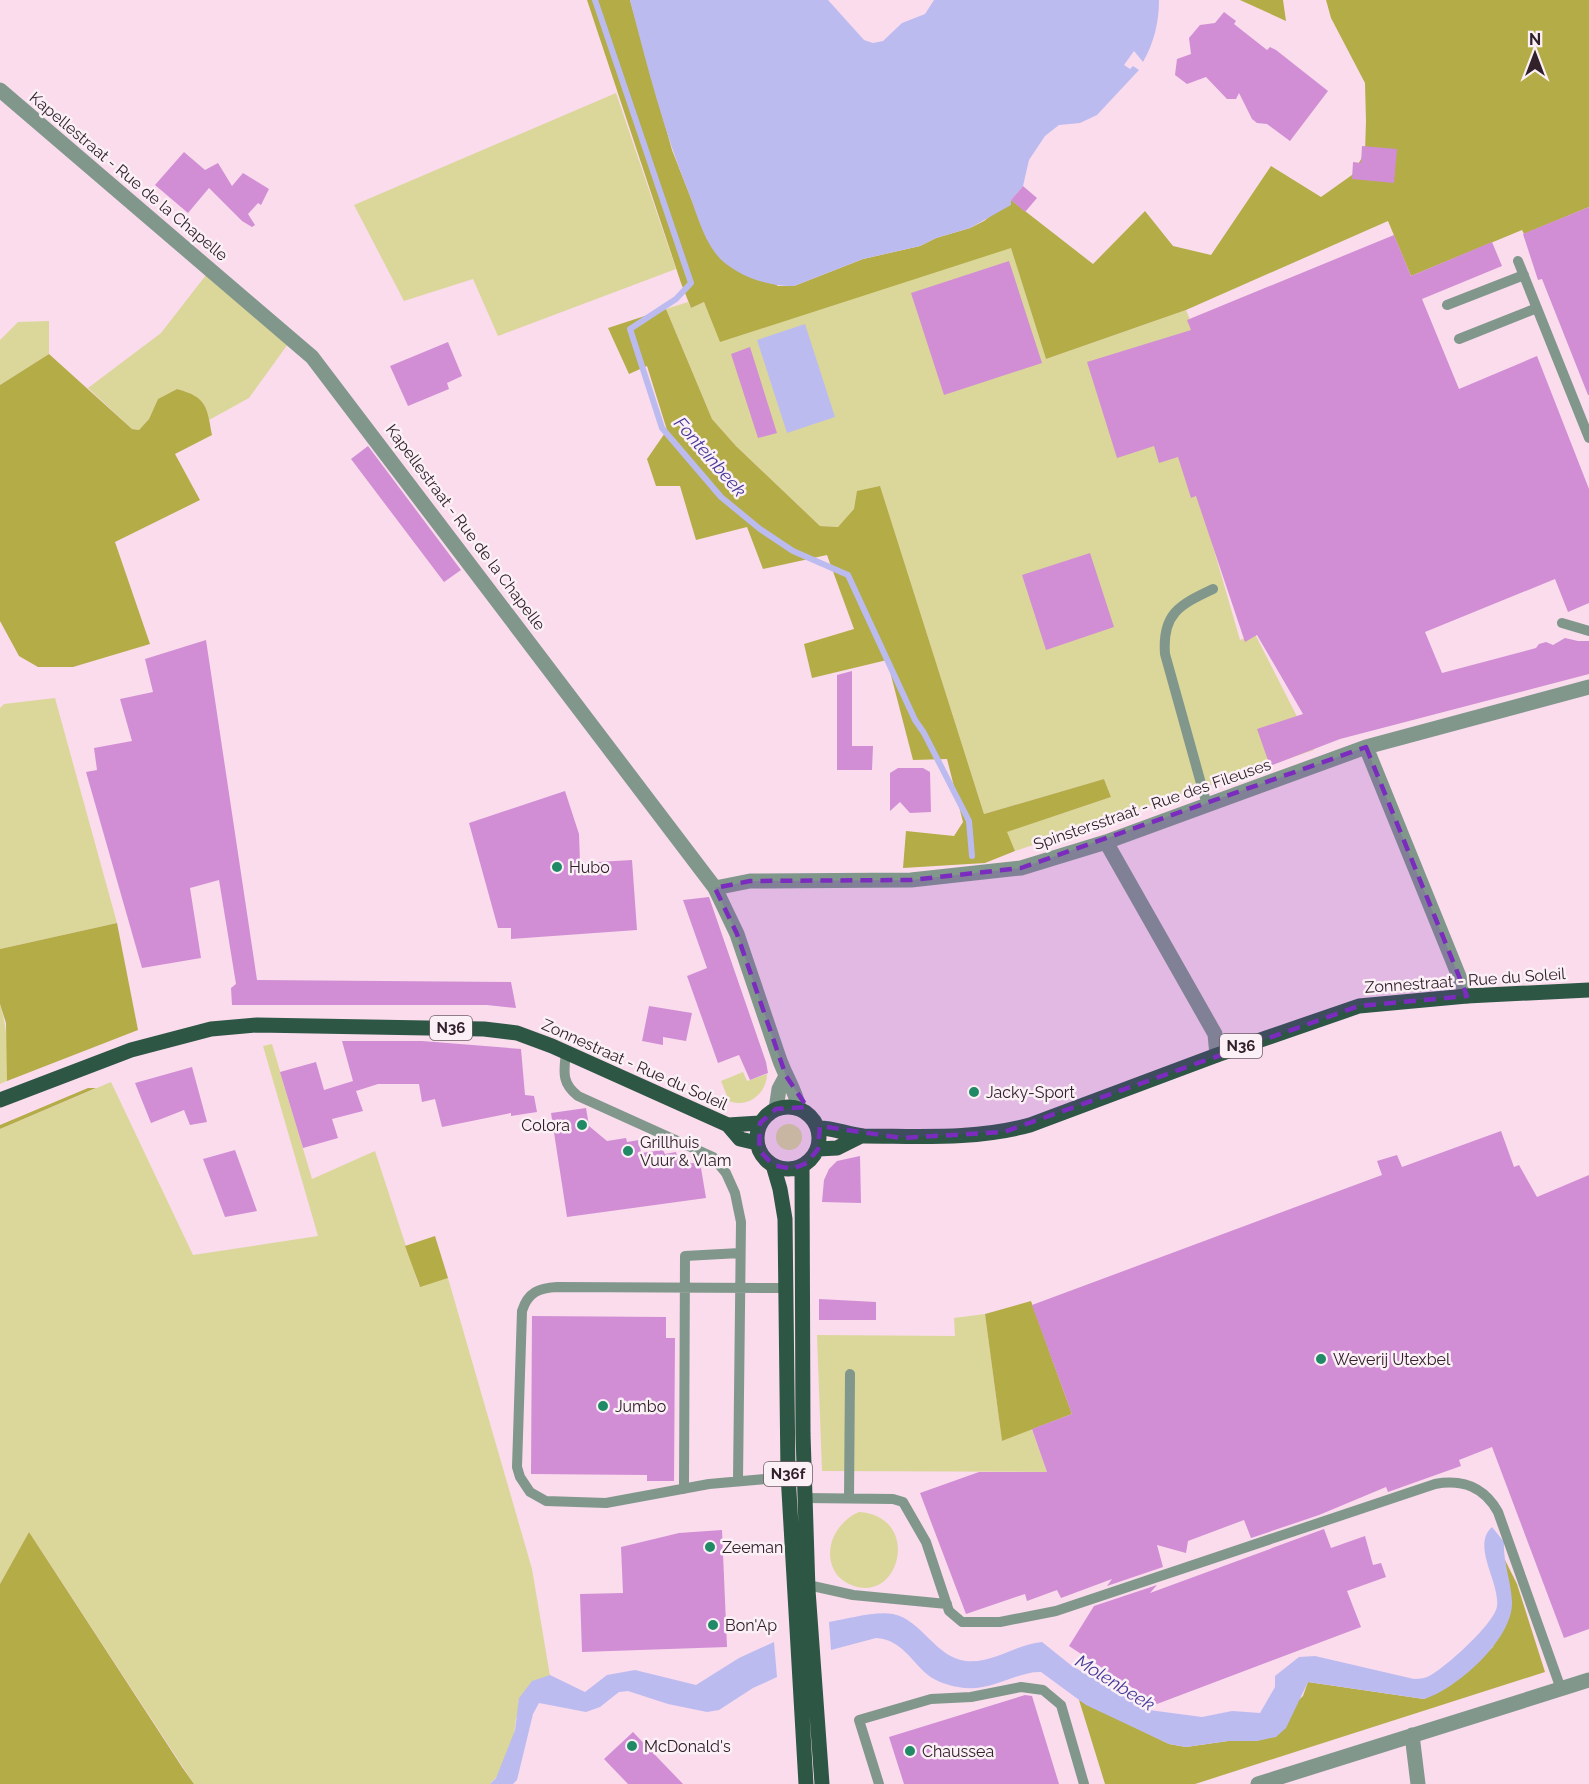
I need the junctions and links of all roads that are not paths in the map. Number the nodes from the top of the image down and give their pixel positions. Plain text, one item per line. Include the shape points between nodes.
1 (0, 90) edge
2 (1518, 261) dead end
3 (1524, 275) junction
4 (1447, 305) dead end
5 (1537, 308) junction
6 (1459, 339) dead end
7 (1589, 438) edge
8 (1212, 589) dead end
9 (1562, 623) dead end
10 (1589, 631) edge
11 (1589, 687) edge
12 (1366, 747) junction
13 (1207, 806) junction
14 (1106, 842) junction
15 (716, 888) junction
16 (1589, 990) edge
17 (1467, 996) junction
18 (566, 1052) junction
19 (1217, 1055) junction
20 (786, 1076) junction
21 (0, 1100) edge
22 (799, 1108) junction
23 (776, 1109) junction
24 (760, 1123) junction
25 (728, 1125) junction
26 (819, 1128) junction
27 (861, 1136) junction
28 (757, 1143) junction
29 (818, 1149) junction
30 (773, 1166) junction
31 (802, 1166) junction
32 (740, 1253) junction
33 (685, 1288) junction
34 (740, 1288) junction
35 (787, 1288) junction
36 (850, 1374) dead end
37 (788, 1477) junction
38 (738, 1481) junction
39 (684, 1489) junction
40 (806, 1498) junction
41 (849, 1498) junction
42 (808, 1585) junction
43 (946, 1604) junction
44 (1589, 1680) edge
45 (1561, 1689) junction
46 (1412, 1735) junction
47 (806, 1784) edge
48 (822, 1784) edge
49 (879, 1784) edge
50 (1084, 1784) edge
51 (1258, 1784) edge
52 (1418, 1784) edge

1 - 15 street, Kapellestraat - Rue de la Chapelle via 312,357
2 - 3 lane
3 - 4 lane
3 - 5 lane
5 - 6 lane
5 - 7 lane
8 - 13 lane via 1172,613 1164,639
9 - 10 lane
11 - 12 street, Spinstersstraat - Rue des Fileuses
12 - 13 street, Spinstersstraat - Rue des Fileuses
12 - 17 street
13 - 14 street, Spinstersstraat - Rue des Fileuses
14 - 15 street, Spinstersstraat - Rue des Fileuses via 1021,868 911,880 750,881
14 - 19 street via 1215,1034
15 - 20 street, Kapellestraat - Rue de la Chapelle via 737,934
16 - 17 main road, Zonnestraat - Rue du Soleil / N36
17 - 19 main road, Zonnestraat - Rue du Soleil / N36 via 1359,1006
18 - 21 main road, Zonnestraat - Rue du Soleil / N36 via 528,1036 498,1030 234,1026 156,1041
18 - 25 main road, Zonnestraat - Rue du Soleil / N36
18 - 32 lane via 565,1082 578,1096 713,1157 735,1193 741,1222
19 - 27 main road, Zonnestraat - Rue du Soleil / N36 via 1004,1132 951,1137
20 - 22 street, Kapellestraat - Rue de la Chapelle via 796,1090
20 - 23 street via 777,1095
22 - 23 main road
22 - 26 main road
23 - 24 main road
24 - 25 main road, Zonnestraat - Rue du Soleil / N36
24 - 28 main road
25 - 28 main road, Zonnestraat - Rue du Soleil / N36 via 740,1139
26 - 27 main road, Zonnestraat - Rue du Soleil / N36
26 - 29 main road
27 - 29 main road, Zonnestraat - Rue du Soleil / N36 via 837,1148
28 - 30 main road, N36
29 - 31 main road
30 - 31 main road
30 - 35 main road, N36f via 784,1205
31 - 40 main road, N36f
32 - 33 lane via 685,1256
32 - 34 lane
33 - 34 lane
33 - 39 lane
33 - 39 lane via 557,1287 531,1294 522,1311 517,1467 530,1492 546,1501 606,1503
34 - 35 lane
34 - 38 lane
35 - 37 main road, N36f
36 - 41 lane
37 - 38 lane
37 - 47 main road, N36f
38 - 39 lane
40 - 41 lane
40 - 42 main road, N36f
41 - 43 lane via 903,1502 926,1542
42 - 43 lane via 853,1595
42 - 48 main road, N36f
43 - 45 lane via 962,1622 1000,1622 1056,1611 1435,1484 1460,1482 1483,1492 1498,1512
44 - 45 street
45 - 46 street
46 - 51 street
46 - 52 street
49 - 50 lane via 860,1720 921,1701 1021,1687 1043,1690 1057,1699

